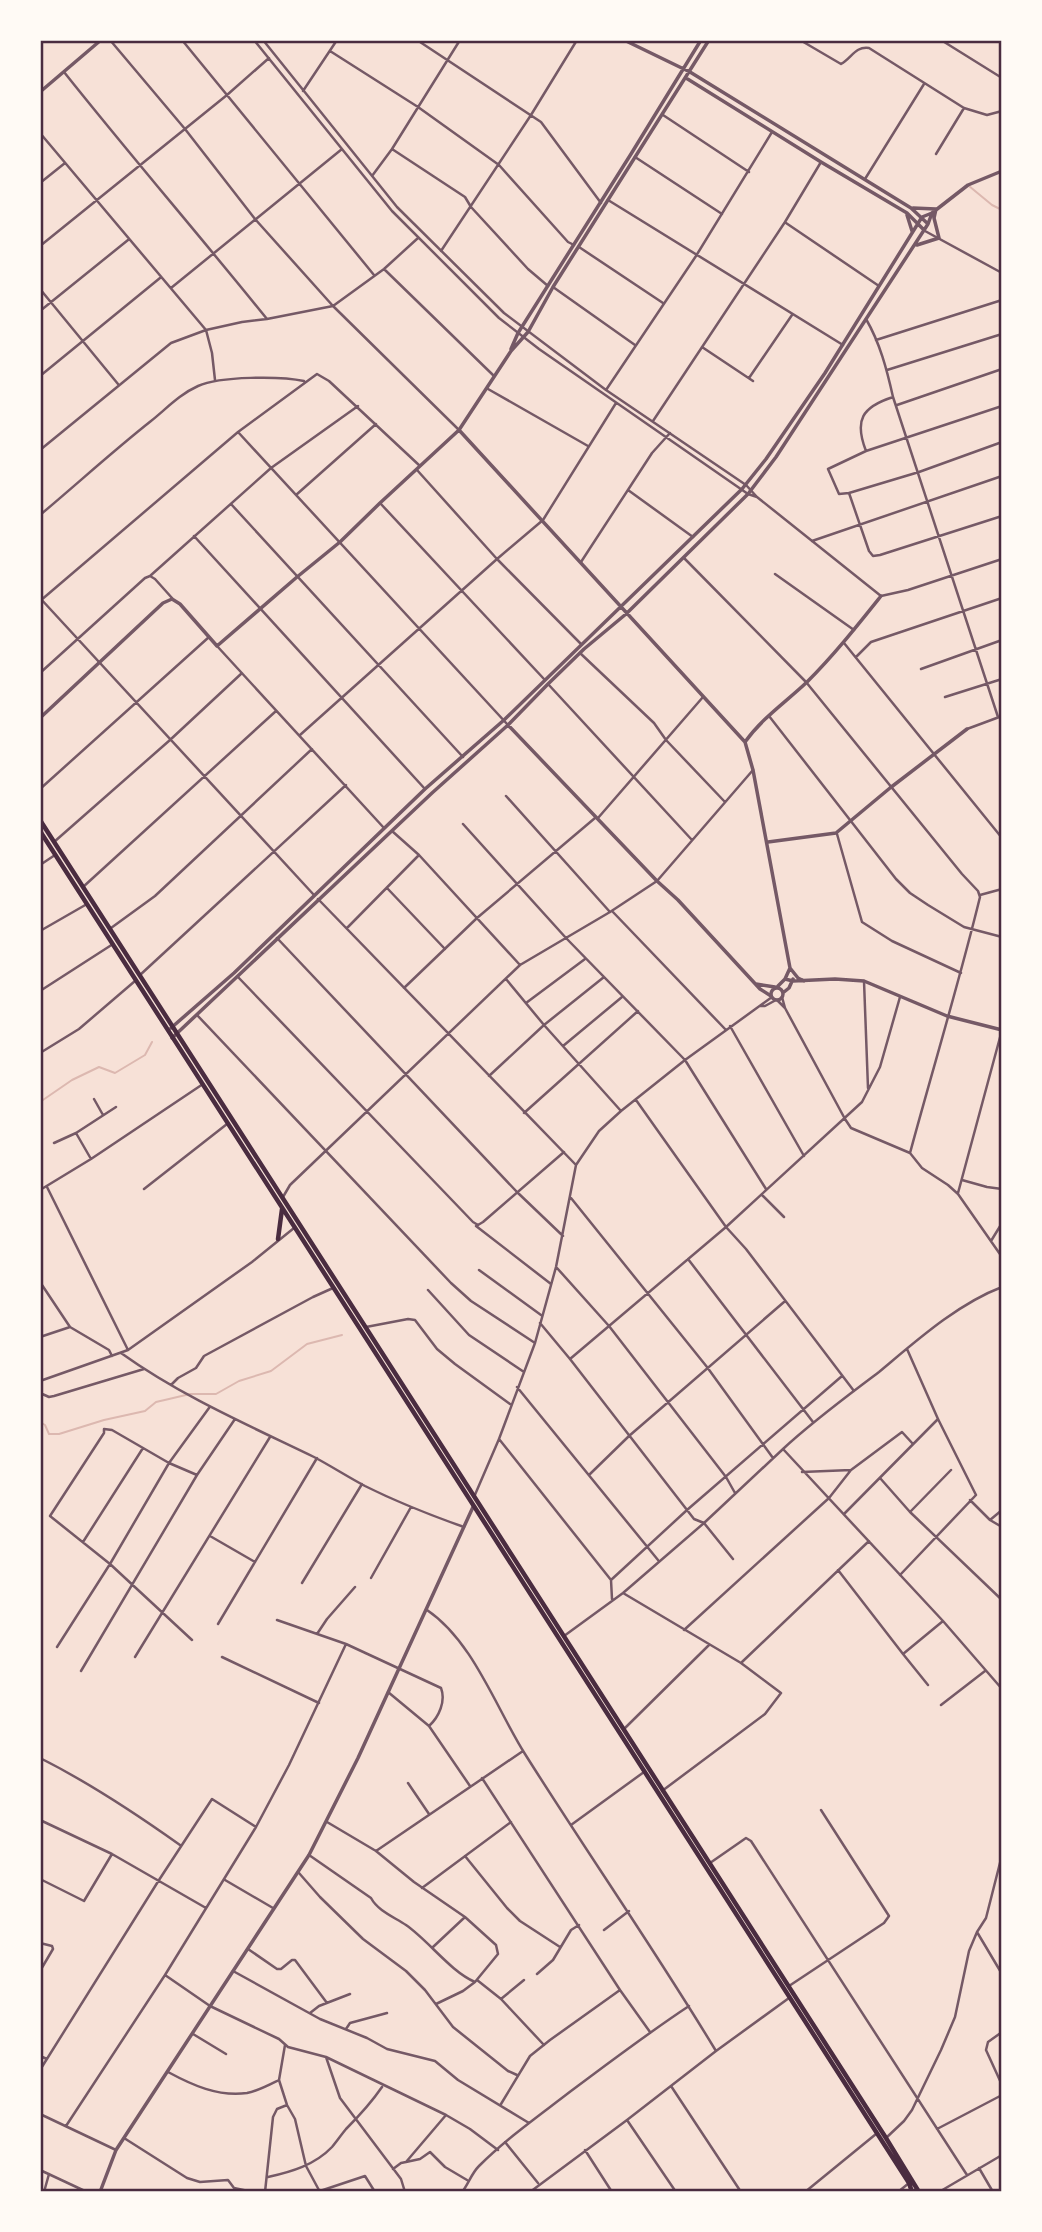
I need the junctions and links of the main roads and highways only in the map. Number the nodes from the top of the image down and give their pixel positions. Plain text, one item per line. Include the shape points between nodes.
1 (40, 820) edge
2 (40, 831) edge
3 (282, 1209) junction
4 (278, 1239) road end
5 (912, 2192) edge
6 (919, 2192) edge

1 - 6 highway
2 - 3 highway
3 - 4 highway
3 - 5 highway

